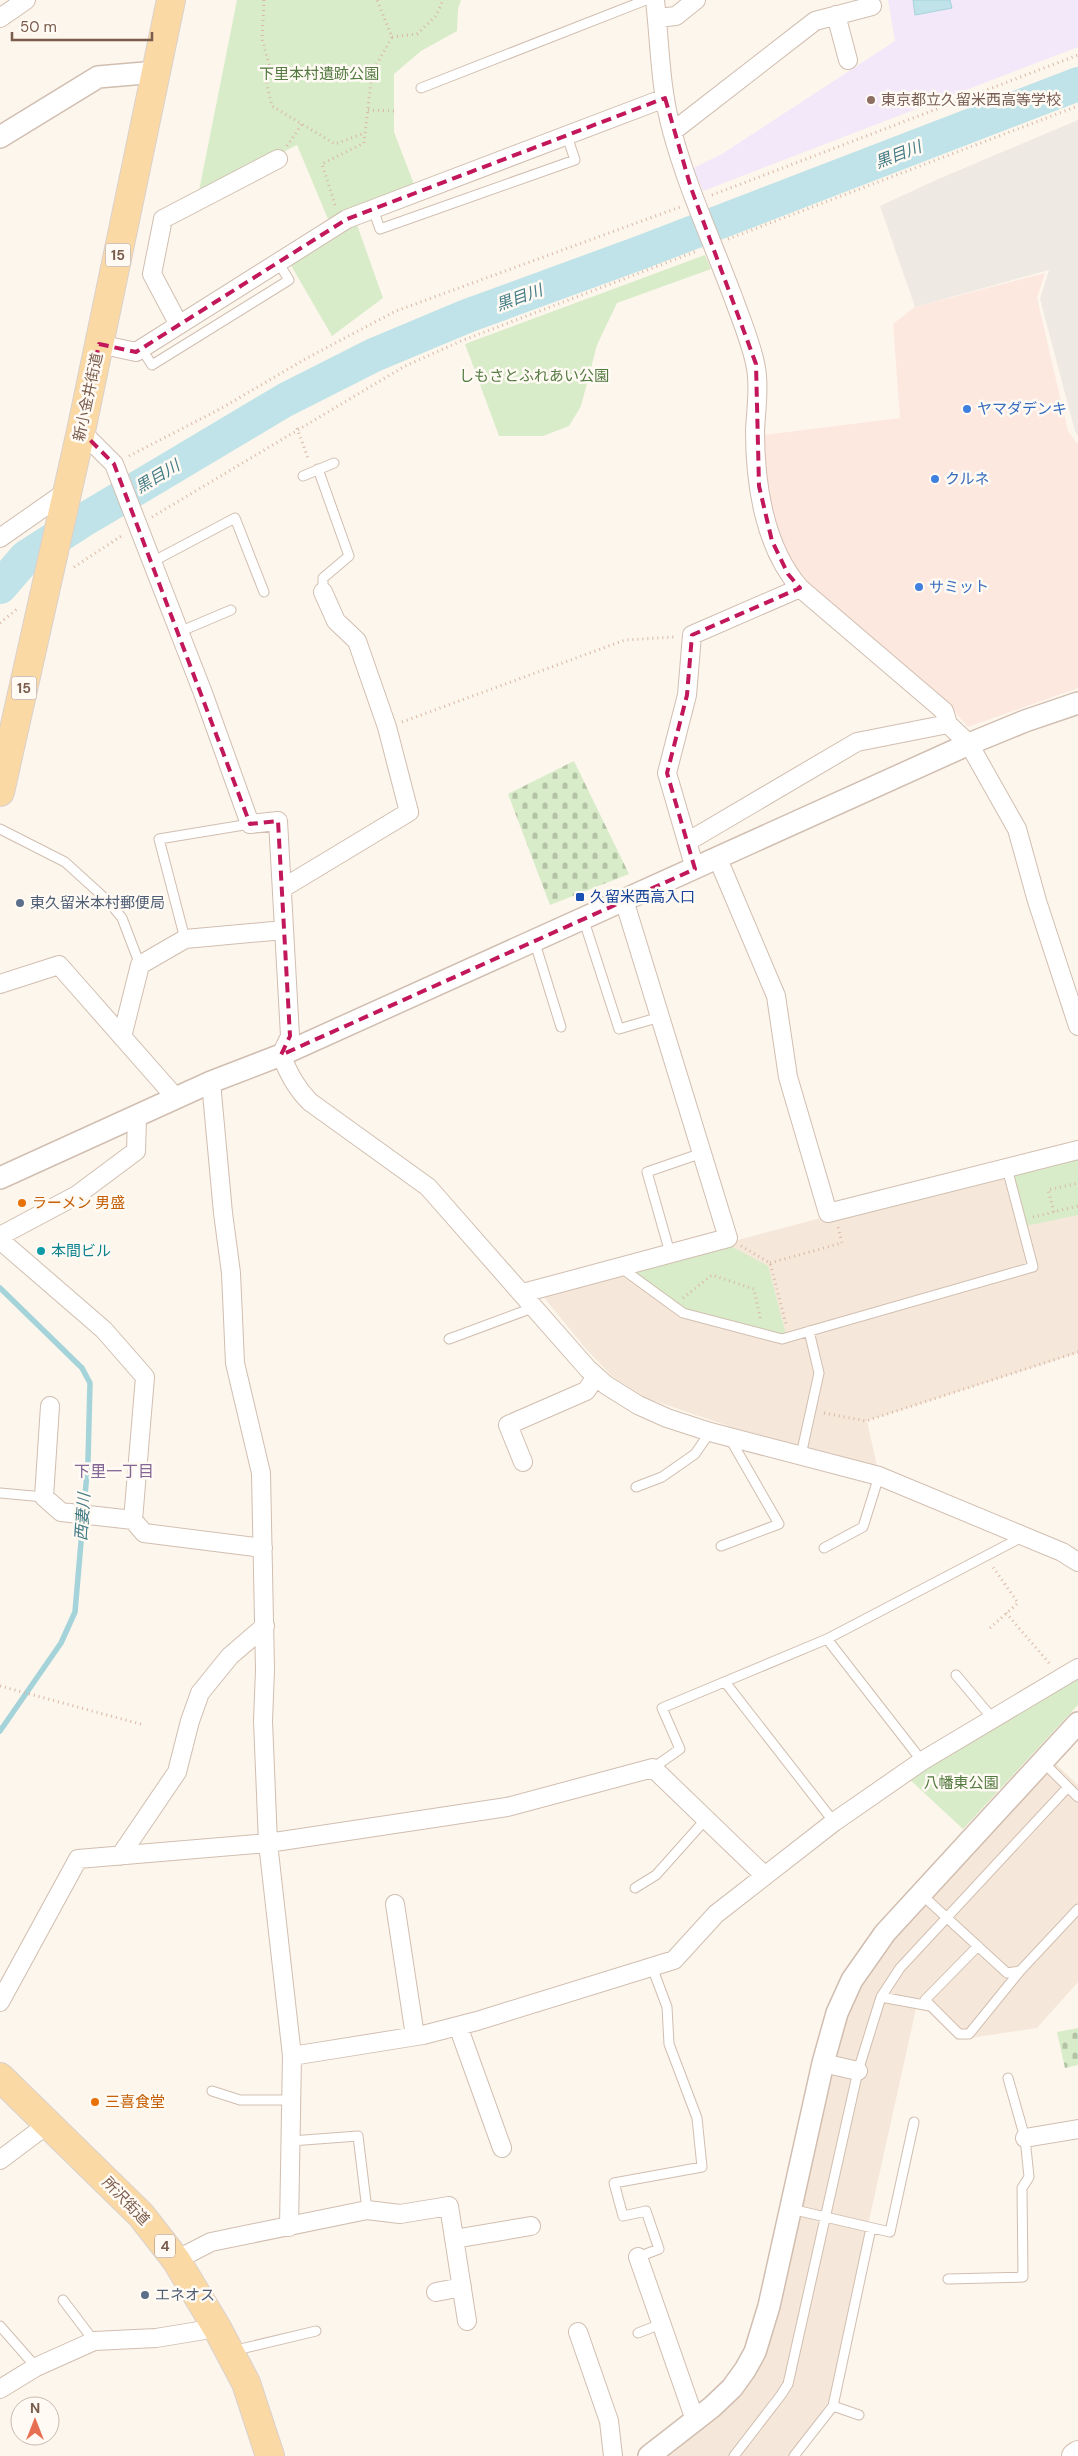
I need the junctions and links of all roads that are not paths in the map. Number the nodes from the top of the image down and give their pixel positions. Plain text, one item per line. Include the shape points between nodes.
1 (24, 0) edge
2 (171, 0) edge
3 (646, 0) edge
4 (654, 0) edge
5 (696, 0) edge
6 (872, 6) dead end
7 (836, 15) junction
8 (0, 18) edge
9 (657, 18) junction
10 (848, 60) dead end
11 (156, 72) junction
12 (421, 88) dead end
13 (664, 98) junction
14 (672, 132) junction
15 (567, 136) junction
16 (0, 137) edge
17 (278, 159) dead end
18 (373, 209) junction
19 (278, 262) junction
20 (179, 325) junction
21 (99, 344) junction
22 (142, 348) junction
23 (81, 431) junction
24 (334, 463) dead end
25 (316, 470) junction
26 (304, 476) dead end
27 (65, 500) junction
28 (0, 538) edge
29 (152, 562) junction
30 (800, 588) junction
31 (264, 592) dead end
32 (323, 592) joint
33 (231, 610) dead end
34 (179, 632) junction
35 (1078, 703) edge
36 (948, 724) junction
37 (969, 744) junction
38 (0, 792) edge
39 (250, 824) junction
40 (0, 829) edge
41 (687, 842) junction
42 (718, 859) junction
43 (695, 869) junction
44 (283, 888) junction
45 (624, 900) junction
46 (583, 918) junction
47 (284, 930) junction
48 (185, 939) junction
49 (534, 939) junction
50 (140, 965) junction
51 (0, 984) edge
52 (660, 1017) junction
53 (1078, 1026) edge
54 (561, 1027) dead end
55 (122, 1037) junction
56 (281, 1055) junction
57 (211, 1082) junction
58 (176, 1098) junction
59 (137, 1117) junction
60 (1078, 1150) edge
61 (702, 1153) junction
62 (1007, 1168) junction
63 (0, 1178) edge
64 (0, 1238) edge
65 (670, 1253) junction
66 (620, 1267) junction
67 (523, 1293) junction
68 (535, 1307) junction
69 (810, 1331) junction
70 (449, 1339) dead end
71 (596, 1377) junction
72 (50, 1406) dead end
73 (710, 1432) junction
74 (729, 1437) junction
75 (800, 1455) junction
76 (523, 1462) dead end
77 (879, 1476) junction
78 (636, 1487) dead end
79 (0, 1493) edge
80 (44, 1497) junction
81 (133, 1520) junction
82 (1022, 1537) junction
83 (721, 1546) dead end
84 (263, 1548) junction
85 (824, 1548) dead end
86 (1078, 1562) edge
87 (264, 1626) junction
88 (827, 1639) junction
89 (1078, 1668) edge
90 (956, 1675) dead end
91 (725, 1682) junction
92 (992, 1719) junction
93 (1078, 1723) edge
94 (922, 1761) junction
95 (1042, 1762) junction
96 (653, 1768) junction
97 (1068, 1787) junction
98 (1078, 1796) edge
99 (706, 1819) junction
100 (834, 1822) junction
101 (268, 1843) junction
102 (120, 1856) junction
103 (766, 1876) junction
104 (634, 1888) dead end
105 (920, 1894) junction
106 (395, 1904) dead end
107 (1078, 1909) edge
108 (947, 1918) junction
109 (978, 1946) junction
110 (652, 1967) junction
111 (1020, 1971) junction
112 (881, 1997) junction
113 (0, 2002) edge
114 (930, 2006) junction
115 (458, 2026) junction
116 (415, 2036) junction
117 (292, 2056) junction
118 (823, 2063) junction
119 (858, 2071) junction
120 (0, 2078) edge
121 (1008, 2078) dead end
122 (212, 2091) dead end
123 (291, 2100) junction
124 (914, 2122) dead end
125 (48, 2124) junction
126 (1078, 2129) edge
127 (1025, 2138) junction
128 (291, 2141) junction
129 (502, 2148) dead end
130 (0, 2160) edge
131 (791, 2209) junction
132 (367, 2210) junction
133 (824, 2219) junction
134 (531, 2226) dead end
135 (289, 2227) junction
136 (871, 2228) junction
137 (454, 2239) junction
138 (638, 2257) joint
139 (176, 2260) junction
140 (948, 2280) dead end
141 (462, 2287) junction
142 (436, 2292) dead end
143 (63, 2300) dead end
144 (468, 2321) dead end
145 (661, 2324) junction
146 (0, 2326) edge
147 (217, 2328) junction
148 (316, 2331) dead end
149 (578, 2332) dead end
150 (638, 2332) dead end
151 (94, 2341) junction
152 (230, 2352) junction
153 (36, 2367) junction
154 (0, 2389) edge
155 (833, 2406) junction
156 (859, 2415) dead end
157 (695, 2420) junction
158 (1078, 2452) edge
159 (270, 2456) edge
160 (613, 2456) edge
161 (648, 2456) edge
162 (734, 2456) edge
163 (794, 2456) edge
164 (1074, 2456) edge

1 - 8 street
2 - 11 main road, 新小金井街道 / 15
3 - 12 lane
4 - 9 street
5 - 9 street via 676,16
6 - 7 street
7 - 10 street
7 - 14 street via 814,21
9 - 13 street
11 - 16 street via 98,77
11 - 21 main road, 新小金井街道 / 15
13 - 14 street
13 - 15 street
14 - 30 street via 756,364 755,455 759,486 772,541 788,574
15 - 18 street
15 - 18 lane via 575,160 380,229
17 - 20 street via 163,219 152,274
18 - 19 street via 340,223
19 - 20 street
19 - 22 lane via 290,280 152,365
20 - 22 street
21 - 22 street via 136,352
21 - 23 main road, 新小金井街道 / 15
23 - 27 main road, 新小金井街道 / 15
23 - 29 street via 114,464
24 - 25 lane
25 - 26 lane
25 - 32 lane via 350,556 323,578
27 - 28 street
27 - 38 main road, 新小金井街道 / 15
29 - 31 lane via 235,518
29 - 34 street
30 - 36 street via 944,711
30 - 41 street via 692,635 687,695 667,773
32 - 44 street via 336,621 357,641 387,727 409,812
33 - 34 lane
34 - 39 street
35 - 37 street
36 - 37 street
36 - 41 street via 857,742
37 - 42 street
37 - 53 street via 1018,829 1037,901
39 - 44 street via 278,821
39 - 48 lane via 158,839
40 - 50 lane via 65,862 108,901 122,918
41 - 43 street
42 - 43 street
42 - 62 street via 776,996 788,1078 828,1213
43 - 45 street
44 - 47 street
45 - 46 street
45 - 52 street
46 - 49 street
46 - 52 lane via 619,1030
47 - 48 street
47 - 56 street via 290,1036
48 - 50 street
49 - 54 lane
49 - 56 street
50 - 55 street
51 - 55 street via 59,966
52 - 61 street
55 - 58 street
56 - 57 street
56 - 67 street via 294,1085 310,1102 428,1187
57 - 58 street
57 - 84 street via 231,1273 235,1363 261,1473
58 - 59 street
59 - 63 street
59 - 64 street via 136,1151 77,1195
60 - 62 street
61 - 65 lane via 647,1172
61 - 65 street via 728,1238
62 - 69 lane via 1033,1267
64 - 81 street via 104,1330 145,1377
65 - 66 street
66 - 67 street
66 - 69 lane via 683,1313 782,1339
67 - 68 street
68 - 70 lane
68 - 71 street
69 - 75 lane via 819,1373
71 - 73 street via 638,1405
71 - 76 street via 586,1391 508,1425
72 - 80 street
73 - 74 street
73 - 78 lane via 695,1454 662,1477
74 - 75 street
74 - 83 lane via 779,1524
75 - 77 street
77 - 82 street
77 - 85 lane via 863,1527
79 - 80 lane
80 - 81 street via 61,1512
81 - 84 street via 144,1533
82 - 86 street via 1062,1552
82 - 88 lane
84 - 87 street
87 - 101 street via 263,1721
87 - 102 street via 230,1656 200,1693 177,1772
88 - 91 lane
88 - 94 lane
89 - 92 street
90 - 92 lane
91 - 96 lane via 662,1708 680,1748
91 - 100 lane
92 - 94 street
93 - 95 street
94 - 100 street
95 - 97 lane
95 - 105 street
96 - 99 street
96 - 101 street via 507,1807
97 - 98 lane
97 - 108 lane
99 - 103 street
99 - 104 lane via 656,1876
100 - 103 street
101 - 102 street
101 - 117 street
102 - 113 street via 78,1859
103 - 110 street via 716,1914 674,1960
105 - 108 lane
105 - 118 street via 885,1933 852,1980 837,2013
106 - 116 street
107 - 111 lane
108 - 109 lane
108 - 112 lane via 900,1968
109 - 111 lane via 1007,1973
109 - 114 lane via 925,2000
110 - 115 street
110 - 138 lane via 667,2007 669,2044 696,2118 702,2167 614,2183 623,2216 646,2211 659,2249
111 - 114 lane via 969,2034 960,2034
112 - 114 lane
112 - 119 lane
115 - 116 street
115 - 129 street
116 - 117 street
117 - 123 street
118 - 119 street
118 - 131 street
119 - 133 lane
120 - 125 main road, 所沢街道 / 4
121 - 127 lane
122 - 123 lane via 240,2100
123 - 128 street
124 - 136 lane via 890,2232
125 - 130 street
125 - 139 main road, 所沢街道 / 4 via 141,2215
126 - 127 street
127 - 140 lane via 1029,2178 1022,2188 1022,2277
128 - 132 lane via 358,2136
128 - 135 street
131 - 133 lane
131 - 157 street via 755,2352 732,2388
132 - 135 street
132 - 137 street via 400,2214 449,2206
133 - 136 lane
133 - 162 lane via 788,2384
134 - 137 street
135 - 139 street via 211,2242
136 - 155 lane
137 - 141 street
138 - 145 street
139 - 147 main road, 所沢街道 / 4
141 - 142 street
141 - 144 street
143 - 151 lane
145 - 150 lane
145 - 157 street
146 - 153 lane
147 - 151 street via 156,2338
147 - 152 main road, 所沢街道 / 4
148 - 152 lane
149 - 160 street via 609,2421
151 - 153 street
152 - 159 main road, 所沢街道 / 4 via 259,2418
153 - 154 street
155 - 156 lane
155 - 163 lane
157 - 161 street
158 - 164 main road

